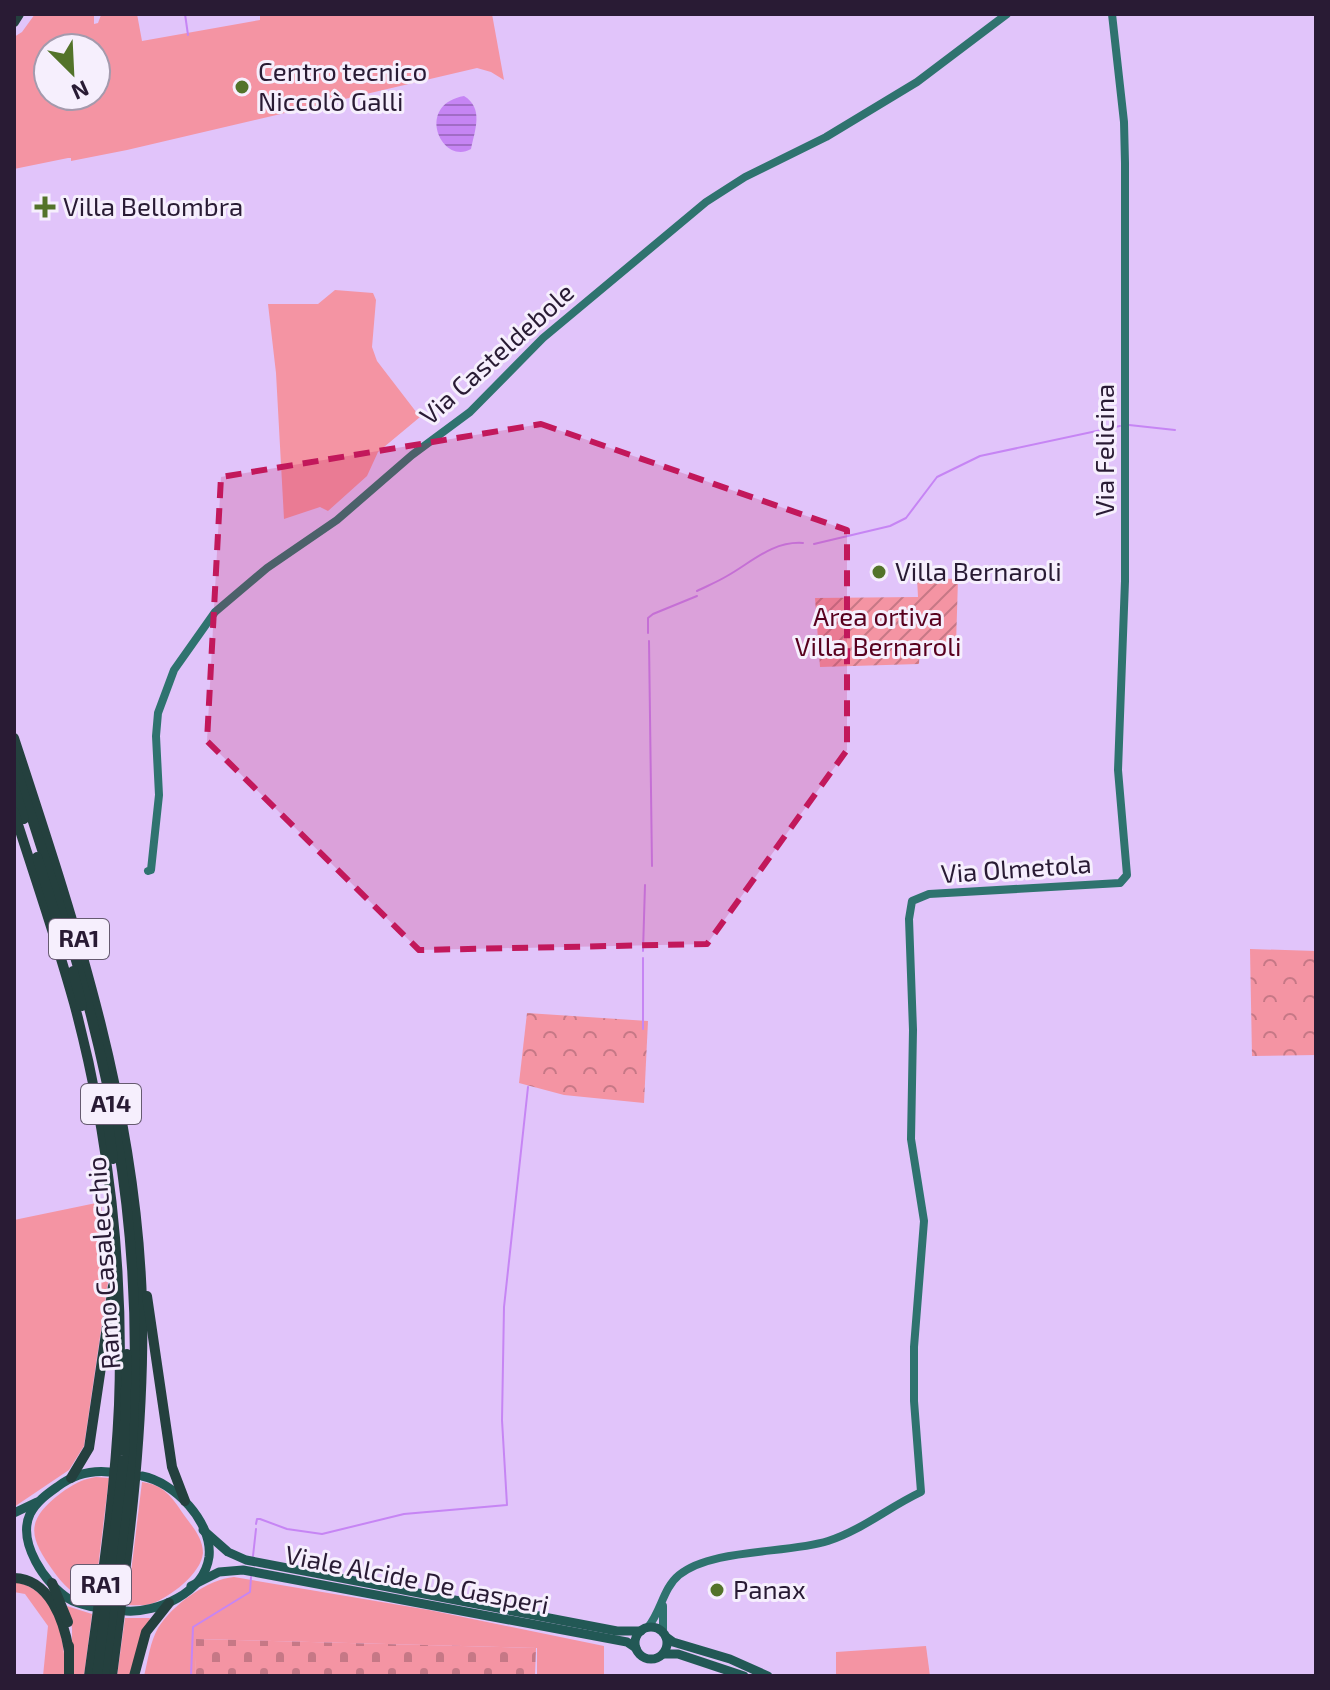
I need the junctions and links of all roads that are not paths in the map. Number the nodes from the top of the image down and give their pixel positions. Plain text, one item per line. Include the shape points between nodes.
1 (19, 14) edge
2 (1007, 14) edge
3 (1112, 14) edge
4 (14, 22) edge
5 (14, 738) edge
6 (14, 763) edge
7 (14, 787) edge
8 (14, 812) edge
9 (148, 871) dead end
10 (1120, 883) joint
11 (110, 1192) junction
12 (138, 1245) junction
13 (127, 1457) junction
14 (109, 1472) dead end
15 (142, 1476) dead end
16 (71, 1478) junction
17 (123, 1496) junction
18 (40, 1500) junction
19 (185, 1501) junction
20 (14, 1513) edge
21 (203, 1530) junction
22 (17, 1534) dead end
23 (28, 1543) junction
24 (14, 1578) edge
25 (52, 1583) junction
26 (191, 1586) junction
27 (664, 1600) junction
28 (169, 1603) junction
29 (93, 1607) dead end
30 (126, 1611) dead end
31 (644, 1629) junction
32 (664, 1635) junction
33 (636, 1648) junction
34 (69, 1651) junction
35 (663, 1654) junction
36 (69, 1676) edge
37 (89, 1676) edge
38 (97, 1676) edge
39 (104, 1676) edge
40 (112, 1676) edge
41 (134, 1676) edge
42 (744, 1676) edge
43 (768, 1676) edge

1 - 4 highway
2 - 9 street, Via Casteldebole via 917,82 706,202 550,331 470,412 215,612 174,670 158,713 157,829
3 - 10 street, Via Felicina via 1124,122 1126,250 1125,581 1118,770 1128,867
5 - 12 highway, RA1 via 102,1024 127,1145
6 - 13 highway, Ramo Casalecchio / A14 via 84,983 117,1138 133,1298 134,1387
7 - 13 highway, Ramo Casalecchio / A14 via 76,982 108,1127 126,1297
8 - 11 highway, RA1 via 74,1004
10 - 27 street, Via Olmetola via 951,893 916,898 910,904 911,1139 924,1221 914,1359 921,1492 826,1542 728,1557 685,1570 671,1583
11 - 13 highway, RA1
11 - 16 highway via 111,1301 89,1448
12 - 13 highway, RA1 via 142,1366
12 - 19 highway via 172,1467
13 - 17 highway, Ramo Casalecchio / A14
14 - 16 main road
15 - 19 main road via 163,1482
16 - 18 main road
17 - 37 highway, RA1
17 - 38 highway, Ramo Casalecchio / A14
17 - 39 highway, Ramo Casalecchio / A14
17 - 40 highway, RA1
18 - 20 main road
18 - 23 main road via 28,1521
19 - 21 main road
21 - 26 main road via 208,1560
21 - 31 main road, Viale Alcide De Gasperi via 246,1560 606,1629
22 - 23 main road
23 - 25 main road
24 - 34 highway via 45,1592 62,1622
25 - 29 main road via 72,1601
25 - 34 highway via 66,1615
26 - 28 main road
26 - 33 main road, Viale Alcide De Gasperi via 219,1572 243,1570 627,1642
27 - 31 street
27 - 32 street
28 - 30 main road via 148,1611
28 - 41 highway via 146,1632
31 - 32 main road via 657,1628
31 - 33 main road
32 - 35 main road
32 - 43 main road
33 - 35 main road via 646,1658
34 - 36 highway
35 - 42 main road

